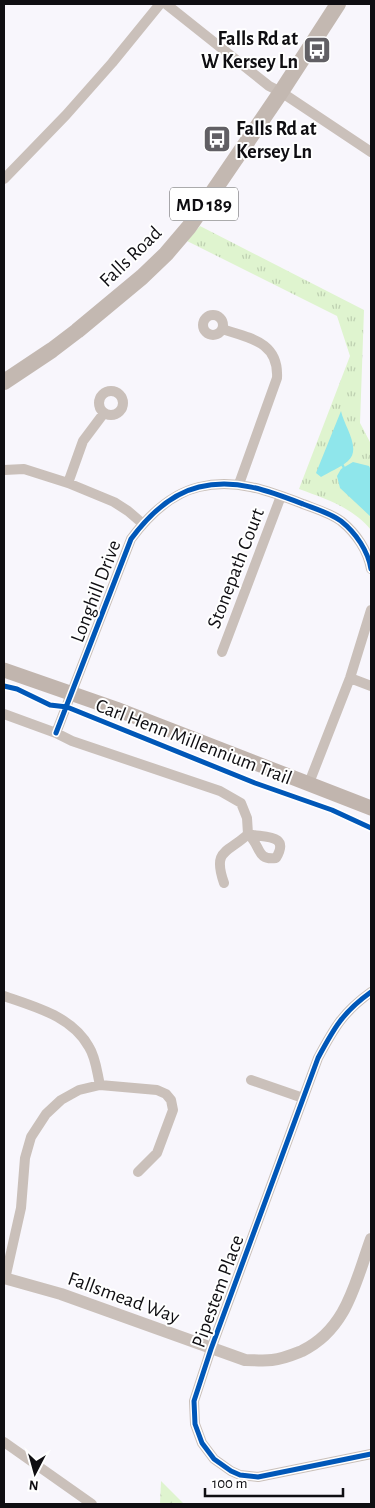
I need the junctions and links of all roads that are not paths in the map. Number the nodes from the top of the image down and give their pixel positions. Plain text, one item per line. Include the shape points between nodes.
1 (160, 4) edge
2 (166, 4) edge
3 (338, 4) edge
4 (281, 92) junction
5 (371, 152) edge
6 (4, 178) edge
7 (222, 329) dead end
8 (52, 350) junction
9 (4, 375) edge
10 (4, 382) edge
11 (104, 413) dead end
12 (4, 470) edge
13 (68, 483) junction
14 (239, 484) junction
15 (281, 496) junction
16 (142, 523) junction
17 (371, 569) edge
18 (371, 610) edge
19 (222, 652) dead end
20 (4, 670) edge
21 (4, 674) edge
22 (21, 677) junction
23 (350, 678) junction
24 (371, 686) edge
25 (72, 694) junction
26 (4, 714) edge
27 (56, 733) junction
28 (309, 783) junction
29 (371, 808) edge
30 (224, 883) dead end
31 (371, 992) edge
32 (4, 996) edge
33 (252, 1080) dead end
34 (100, 1085) junction
35 (304, 1098) junction
36 (138, 1172) dead end
37 (371, 1239) edge
38 (5, 1278) edge
39 (211, 1349) junction
40 (4, 1442) edge
41 (371, 1454) edge
42 (92, 1504) edge

1 - 6 street via 66,115
2 - 4 street via 269,86
3 - 4 main road, Falls Road / MD 189
4 - 5 street
4 - 8 main road, Falls Road / MD 189 via 189,226 166,254 112,303
7 - 14 street via 260,342 270,351 277,368 277,378
8 - 9 main road, Falls Road / MD 189
8 - 10 main road, Falls Road / MD 189
11 - 13 street via 83,441
12 - 13 street via 24,469
13 - 16 street via 114,502
14 - 15 street, Longhill Drive
14 - 16 street, Longhill Drive via 198,487 163,504
15 - 17 street, Longhill Drive via 326,512 342,522 358,539 370,559
15 - 19 street, Stonepath Court
16 - 25 street, Longhill Drive via 124,554
18 - 23 street
20 - 22 main road
21 - 22 main road
22 - 25 main road
23 - 24 street
23 - 28 street
25 - 27 street, Longhill Drive
25 - 28 main road
26 - 27 street
27 - 30 street via 220,791 241,803 247,818 248,834 222,854 220,872
28 - 29 main road
31 - 35 street, Pipestem Place via 354,1004 333,1030 318,1058
32 - 34 street via 56,1015 74,1028 89,1047
33 - 35 street
34 - 36 street via 157,1090 171,1100 173,1110 157,1153
34 - 38 street via 79,1090 61,1100 46,1114 31,1137 25,1158 21,1208
35 - 39 street, Pipestem Place
37 - 39 street, Fallsmead Way via 338,1321 314,1344 288,1357 272,1360 245,1360
38 - 39 street, Fallsmead Way via 61,1294
39 - 41 street, Pipestem Place via 194,1400 195,1424 202,1443 214,1459 231,1471 258,1477
40 - 42 street

